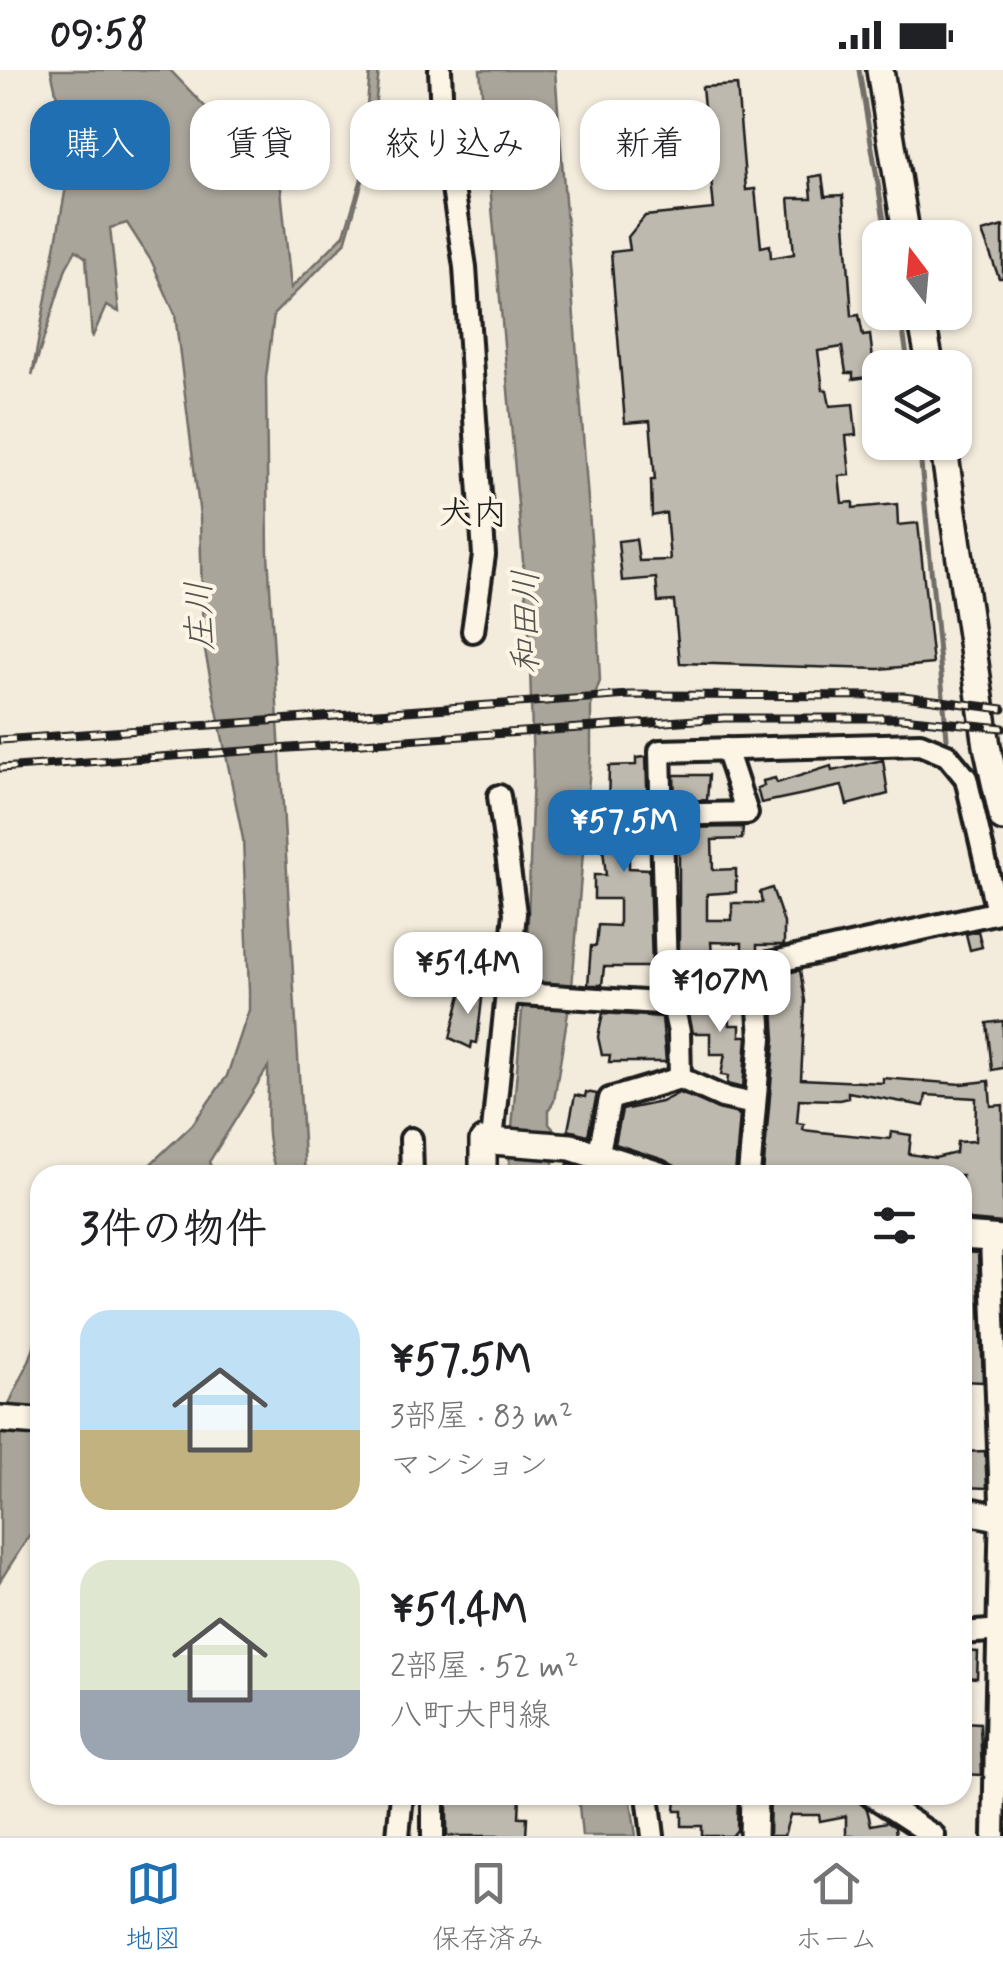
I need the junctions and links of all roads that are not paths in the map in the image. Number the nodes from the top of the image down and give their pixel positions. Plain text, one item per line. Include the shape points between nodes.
1 (440, 70) edge
2 (880, 70) edge
3 (905, 220) edge
4 (946, 460) edge
5 (473, 631) dead end
6 (726, 750) junction
7 (499, 796) dead end
8 (660, 815) junction
9 (1003, 818) edge
10 (1000, 912) edge
11 (756, 966) junction
12 (666, 974) junction
13 (512, 992) junction
14 (674, 1004) junction
15 (680, 1078) junction
16 (754, 1104) junction
17 (411, 1139) dead end
18 (492, 1140) junction
19 (598, 1156) junction
20 (412, 1165) edge
21 (483, 1165) edge
22 (626, 1165) edge
23 (749, 1165) edge
24 (972, 1237) edge
25 (997, 1239) edge
26 (0, 1418) edge
27 (30, 1421) edge
28 (1002, 1452) edge
29 (972, 1512) edge
30 (1000, 1518) edge
31 (1001, 1631) edge
32 (972, 1632) edge
33 (401, 1805) edge
34 (433, 1805) edge
35 (649, 1805) edge
36 (754, 1805) edge
37 (886, 1805) edge
38 (398, 1836) edge
39 (432, 1836) edge
40 (654, 1836) edge
41 (753, 1836) edge
42 (934, 1836) edge
43 (994, 1836) edge

1 - 5 street via 465,267 484,555
2 - 3 main road
4 - 9 main road via 986,746
6 - 8 street via 660,752
6 - 8 street via 747,813
6 - 10 street via 920,744 947,754 966,778
7 - 13 street via 515,913
8 - 12 street
10 - 11 street
11 - 12 street
11 - 16 street via 761,1038
12 - 14 street
13 - 14 street
13 - 18 street
14 - 15 street
15 - 16 street
15 - 19 street via 610,1099
16 - 23 street
17 - 20 street
18 - 19 main road
18 - 21 main road via 483,1141
19 - 22 main road
24 - 25 main road
25 - 28 street
26 - 27 main road
28 - 30 street
29 - 30 main road
30 - 31 street
31 - 32 street
31 - 43 street
33 - 38 street
34 - 39 street
35 - 40 street
36 - 41 main road
37 - 42 street

